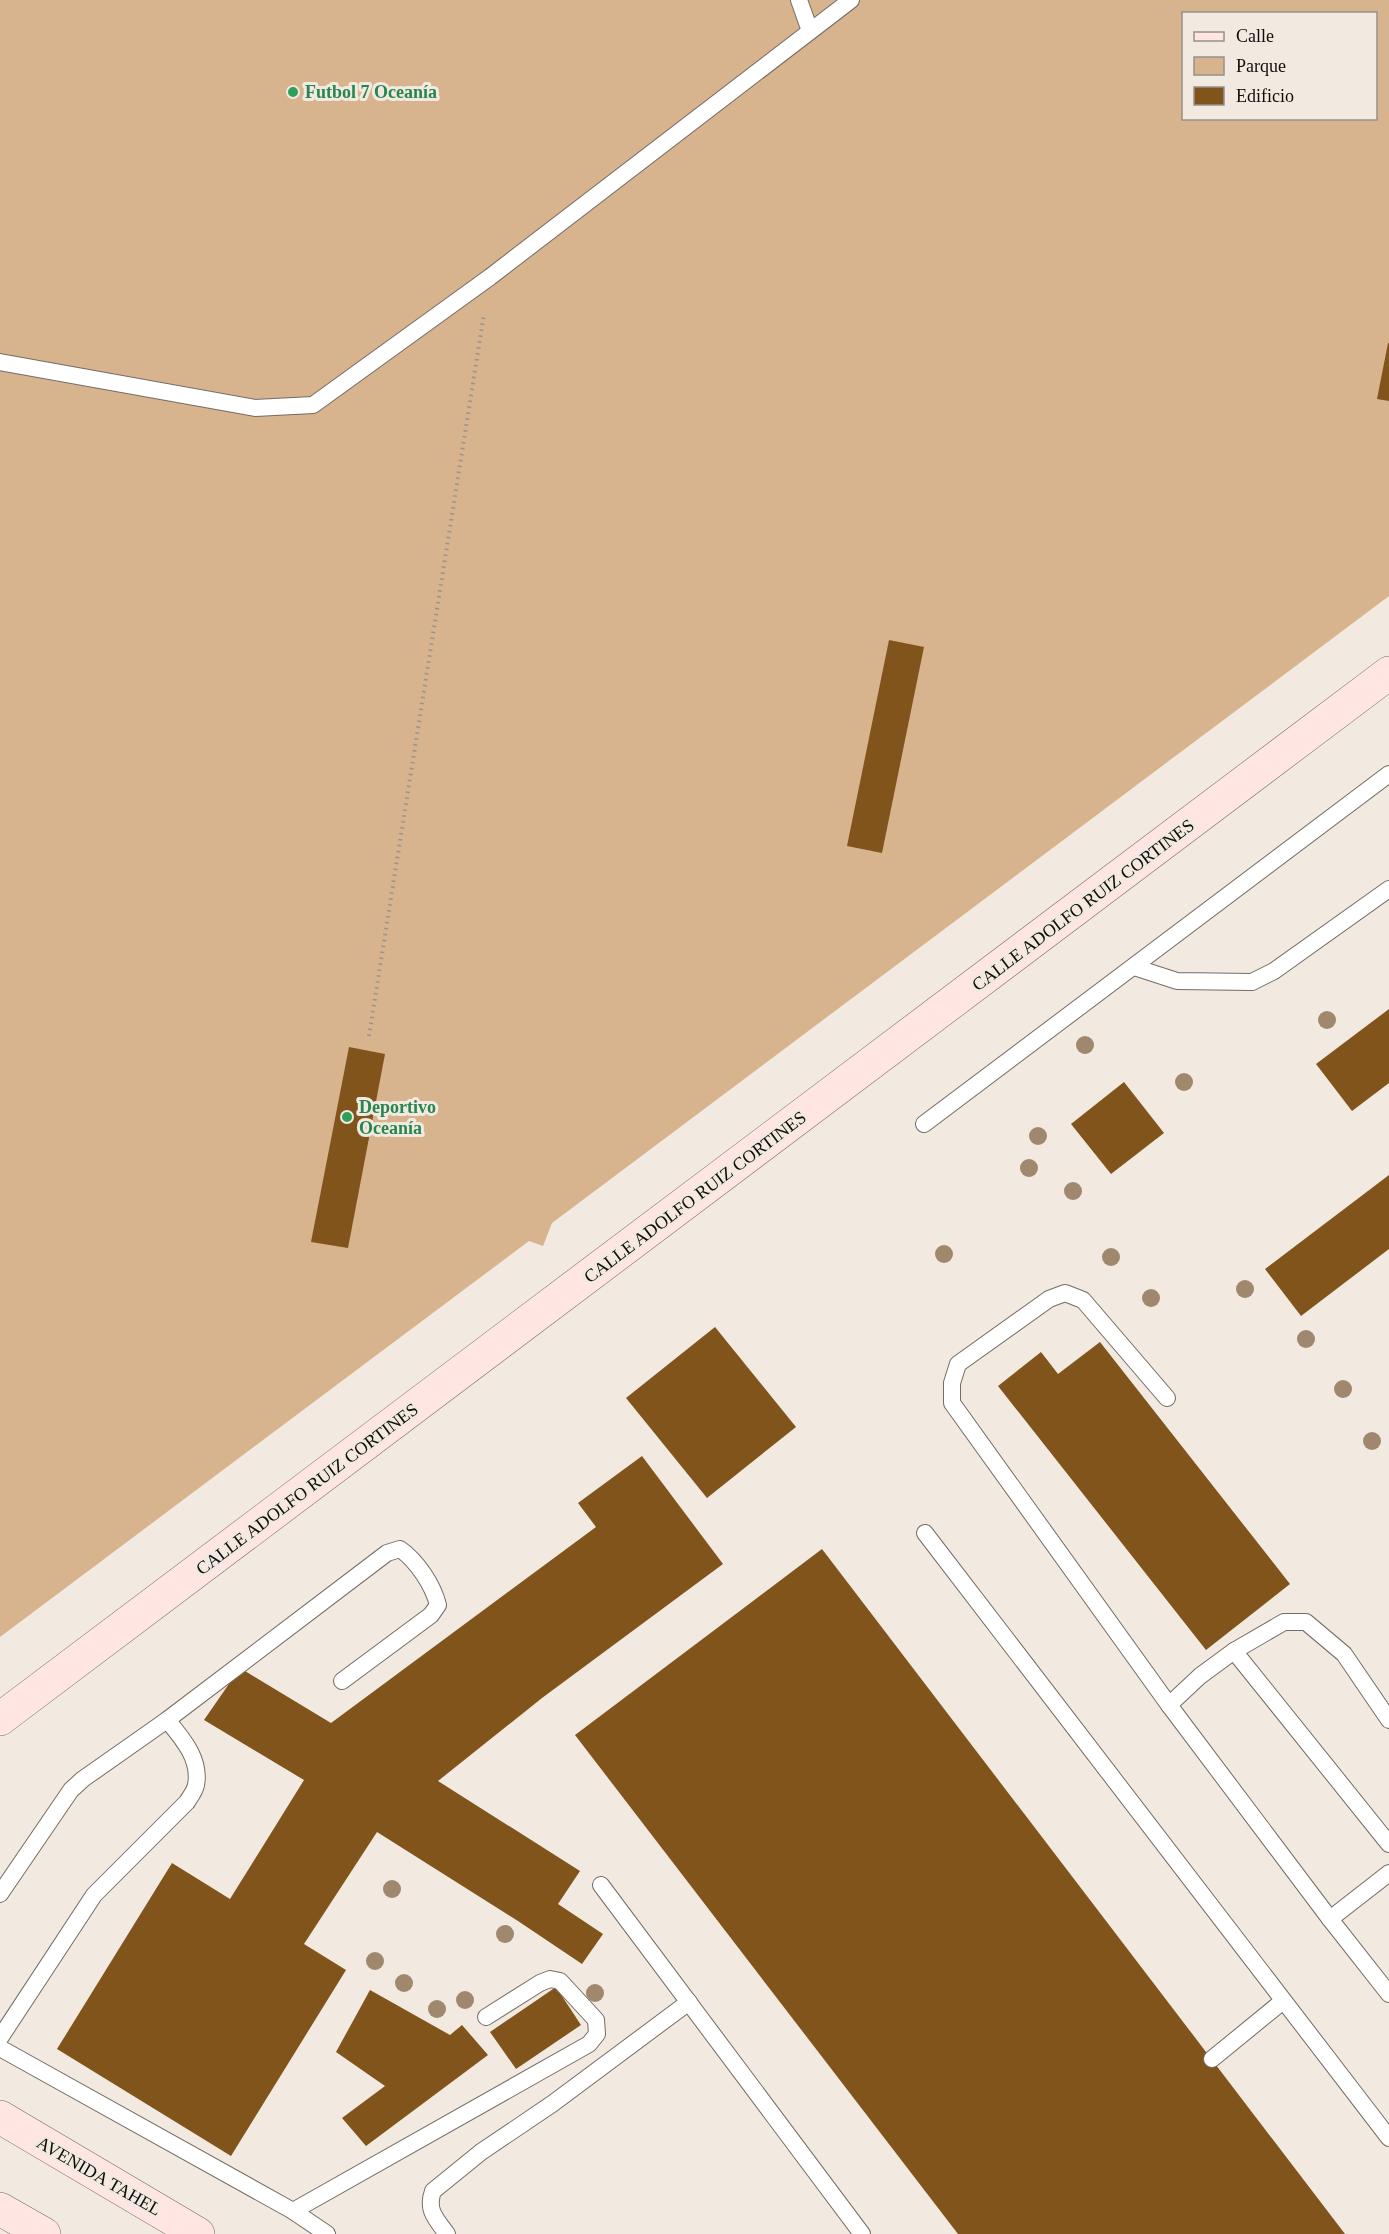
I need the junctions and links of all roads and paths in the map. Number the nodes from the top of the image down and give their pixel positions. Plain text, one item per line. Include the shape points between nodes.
1 (798, 0) edge
2 (851, 0) edge
3 (810, 31) junction
4 (490, 277) junction
5 (0, 362) edge
6 (1389, 673) edge
7 (1389, 774) edge
8 (1389, 889) edge
9 (1134, 967) junction
10 (369, 1036) dead end
11 (924, 1124) dead end
12 (1167, 1398) dead end
13 (925, 1533) dead end
14 (1234, 1651) junction
15 (342, 1681) dead end
16 (1169, 1706) junction
17 (0, 1719) edge
18 (167, 1720) junction
19 (1389, 1720) edge
20 (1389, 1844) edge
21 (1389, 1873) edge
22 (601, 1885) dead end
23 (0, 1894) edge
24 (1330, 1919) junction
25 (1389, 1994) edge
26 (1283, 2001) junction
27 (689, 2002) junction
28 (486, 2017) dead end
29 (0, 2038) edge
30 (0, 2048) edge
31 (1212, 2059) dead end
32 (0, 2117) edge
33 (1389, 2138) edge
34 (0, 2209) edge
35 (293, 2211) junction
36 (44, 2234) edge
37 (198, 2234) edge
38 (327, 2234) edge
39 (447, 2234) edge
40 (862, 2234) edge

1 - 3 lane
2 - 3 lane
3 - 4 lane
4 - 5 lane via 313,405 255,408
4 - 10 path
6 - 17 street, CALLE ADOLFO RUIZ CORTINES
7 - 9 lane
8 - 9 lane via 1274,972 1252,982 1177,981
9 - 11 lane
12 - 16 lane via 1083,1300 1065,1293 1049,1299 957,1364 952,1383 952,1403
13 - 26 lane
14 - 16 lane
14 - 19 lane via 1284,1622 1306,1622 1344,1654
14 - 20 lane
15 - 18 lane via 431,1615 438,1605 411,1556 400,1549 387,1553
16 - 24 lane
18 - 23 lane via 71,1790
18 - 29 lane via 188,1745 195,1765 196,1786 187,1802 94,1895
21 - 24 lane
22 - 27 lane
24 - 25 lane
26 - 31 lane
26 - 33 lane
27 - 39 lane via 433,2191 429,2200 431,2212
27 - 40 lane
28 - 35 lane via 550,1979 560,1981 596,2020 597,2034 589,2044
30 - 35 lane
32 - 37 street, AVENIDA TAHEL
34 - 36 street
35 - 38 lane

